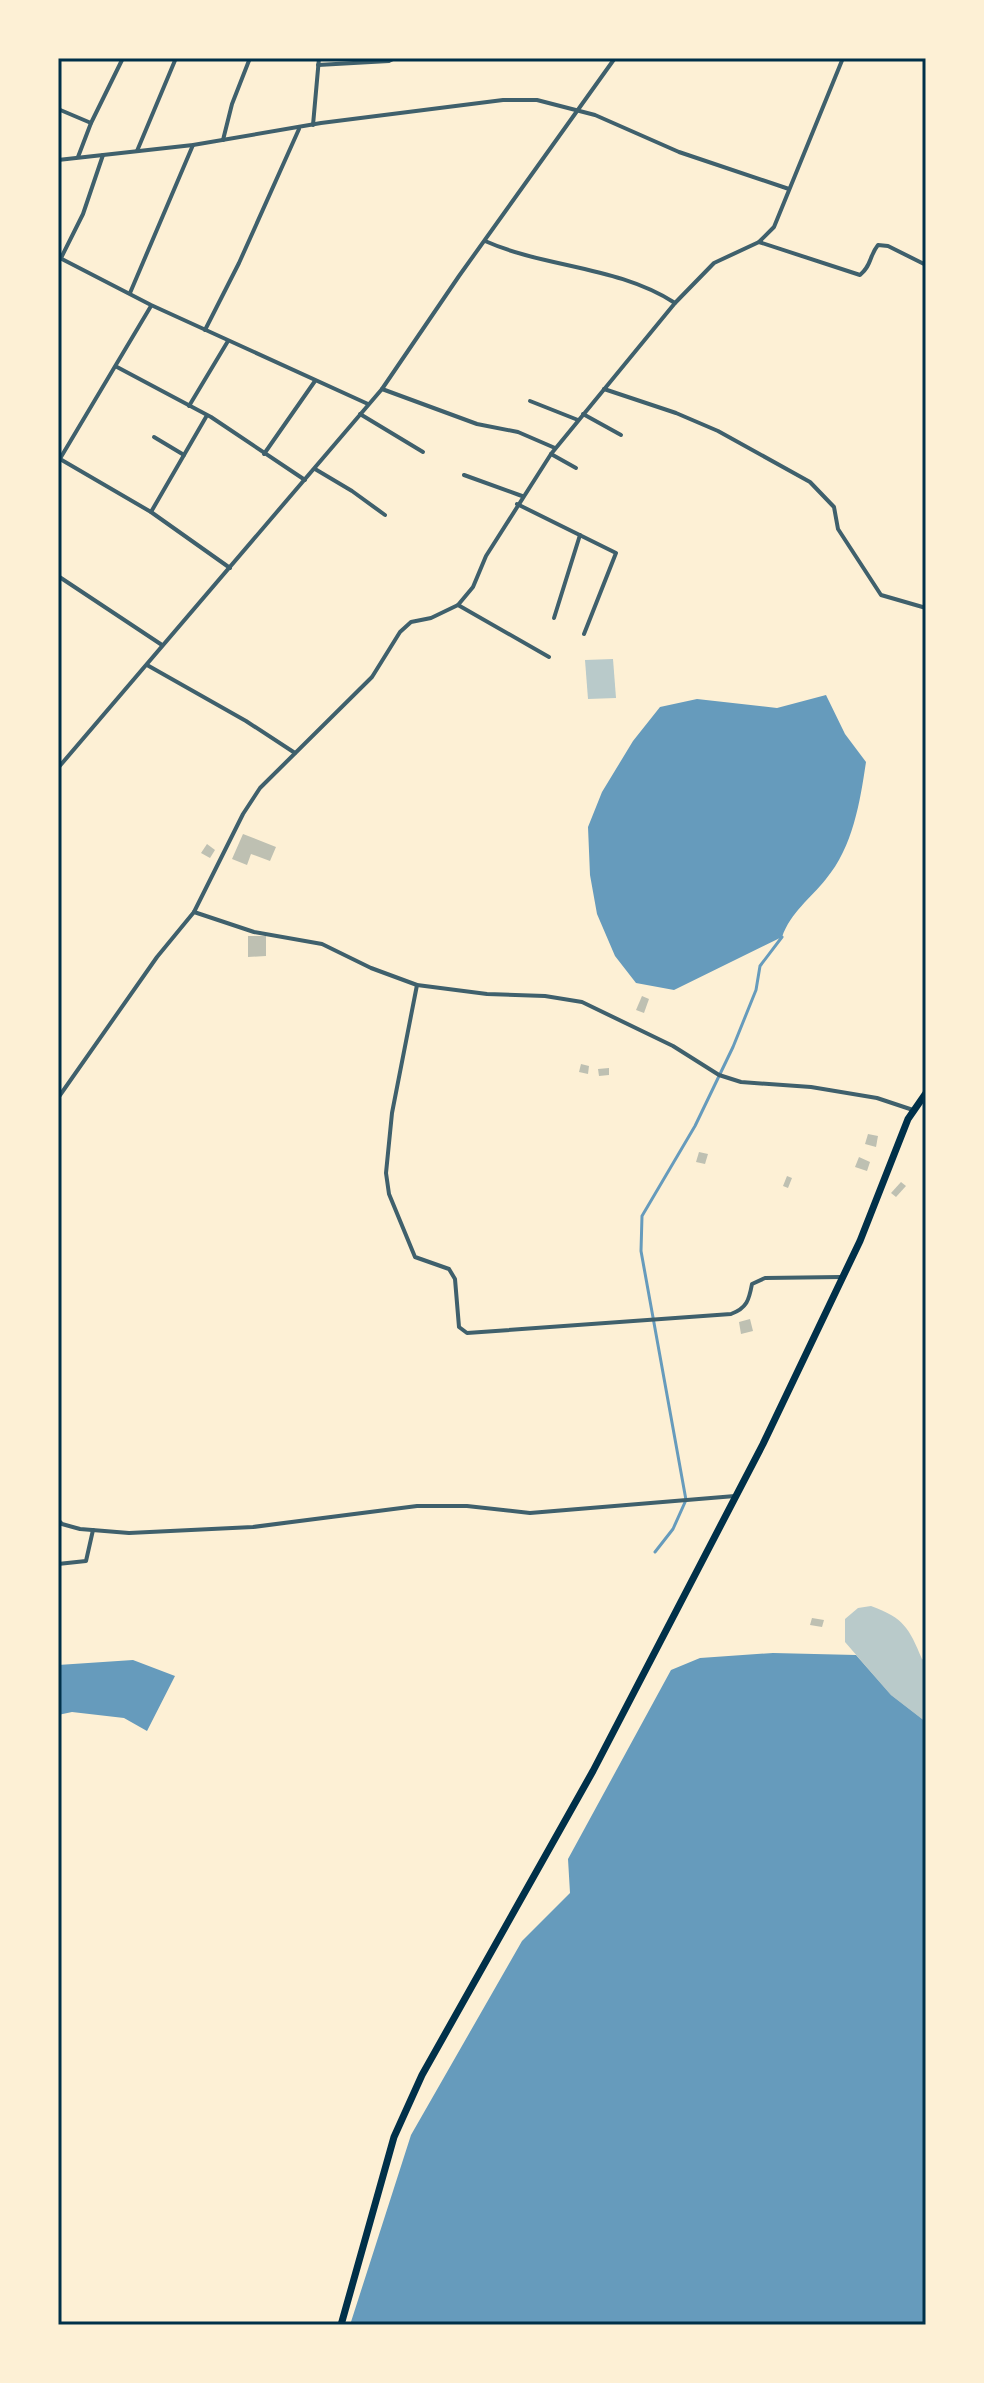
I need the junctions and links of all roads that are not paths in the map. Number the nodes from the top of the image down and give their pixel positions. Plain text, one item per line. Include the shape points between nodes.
1 (123, 58) edge
2 (176, 58) edge
3 (250, 58) edge
4 (319, 58) edge
5 (395, 58) edge
6 (615, 58) edge
7 (843, 58) edge
8 (318, 65) junction
9 (58, 109) edge
10 (577, 112) junction
11 (91, 123) junction
12 (313, 125) junction
13 (299, 129) junction
14 (223, 140) junction
15 (193, 145) junction
16 (137, 151) junction
17 (103, 155) junction
18 (78, 157) junction
19 (58, 160) edge
20 (789, 189) junction
21 (484, 241) junction
22 (759, 242) junction
23 (60, 258) edge
24 (926, 265) edge
25 (130, 293) junction
26 (675, 303) junction
27 (151, 305) junction
28 (205, 330) junction
29 (228, 341) junction
30 (117, 367) junction
31 (315, 381) junction
32 (382, 389) junction
33 (604, 389) junction
34 (530, 401) dead end
35 (368, 404) junction
36 (189, 406) junction
37 (360, 414) junction
38 (583, 414) junction
39 (206, 417) junction
40 (578, 420) junction
41 (621, 435) dead end
42 (154, 437) dead end
43 (555, 448) junction
44 (423, 452) dead end
45 (264, 454) junction
46 (551, 454) junction
47 (184, 455) junction
48 (59, 460) edge
49 (576, 468) dead end
50 (315, 469) junction
51 (464, 475) dead end
52 (305, 480) junction
53 (522, 496) junction
54 (517, 504) junction
55 (151, 512) junction
56 (385, 515) dead end
57 (580, 535) junction
58 (230, 568) junction
59 (58, 576) edge
60 (458, 605) junction
61 (926, 608) edge
62 (554, 618) dead end
63 (584, 634) dead end
64 (162, 645) junction
65 (549, 657) dead end
66 (147, 665) junction
67 (295, 753) junction
68 (58, 768) edge
69 (194, 912) junction
70 (417, 985) junction
71 (926, 1093) edge
72 (58, 1098) edge
73 (913, 1110) junction
74 (844, 1276) junction
75 (735, 1496) junction
76 (58, 1520) edge
77 (93, 1530) junction
78 (58, 1564) edge
79 (341, 2325) edge

1 - 11 street
2 - 16 street
3 - 14 street
4 - 8 street
5 - 8 street
6 - 10 street
7 - 20 street
8 - 12 street
9 - 11 street
10 - 12 street via 537,100 503,100
10 - 20 street
10 - 21 street
11 - 18 street
12 - 13 street
13 - 14 street
13 - 28 street
14 - 15 street
15 - 16 street
15 - 25 street
16 - 17 street
17 - 18 street
17 - 23 street via 83,214
18 - 19 street
20 - 22 street via 774,227
21 - 26 street via 521,256 644,286
21 - 32 street
22 - 24 street via 860,275 870,267 878,245
22 - 26 street via 714,263
23 - 25 street
25 - 27 street
26 - 33 street
27 - 28 street
27 - 30 street
28 - 29 street
29 - 31 street
29 - 36 street
30 - 36 street
30 - 48 street
31 - 35 street
31 - 45 street
32 - 35 street
32 - 43 street
33 - 38 street
33 - 61 street via 718,431 810,482 834,507 838,529 881,595
34 - 40 street
35 - 37 street
36 - 39 street
37 - 44 street
37 - 50 street
38 - 40 street
38 - 41 street
39 - 45 street
39 - 47 street
40 - 43 street
42 - 47 street
43 - 46 street
45 - 52 street
46 - 49 street
46 - 53 street
47 - 55 street
48 - 55 street
50 - 52 street
50 - 56 street
51 - 53 street
52 - 58 street
53 - 54 street
54 - 57 street
54 - 60 street
55 - 58 street
57 - 62 street
57 - 63 street via 616,553
58 - 64 street
59 - 64 street
60 - 65 street
60 - 67 street via 411,622 372,677
64 - 66 street
66 - 67 street
66 - 68 street
67 - 69 street via 243,814
69 - 70 street via 254,932 322,944
69 - 72 street
70 - 73 street via 582,1002 719,1075 877,1098
70 - 74 street via 392,1113 389,1194 415,1257 449,1269 455,1279 459,1327 467,1333 731,1314 749,1301 752,1284 765,1278
71 - 73 highway
73 - 74 highway
74 - 75 highway
75 - 77 street via 530,1513 417,1506 253,1527
75 - 79 highway via 593,1771 422,2075 394,2137
76 - 77 street
77 - 78 street via 86,1561

